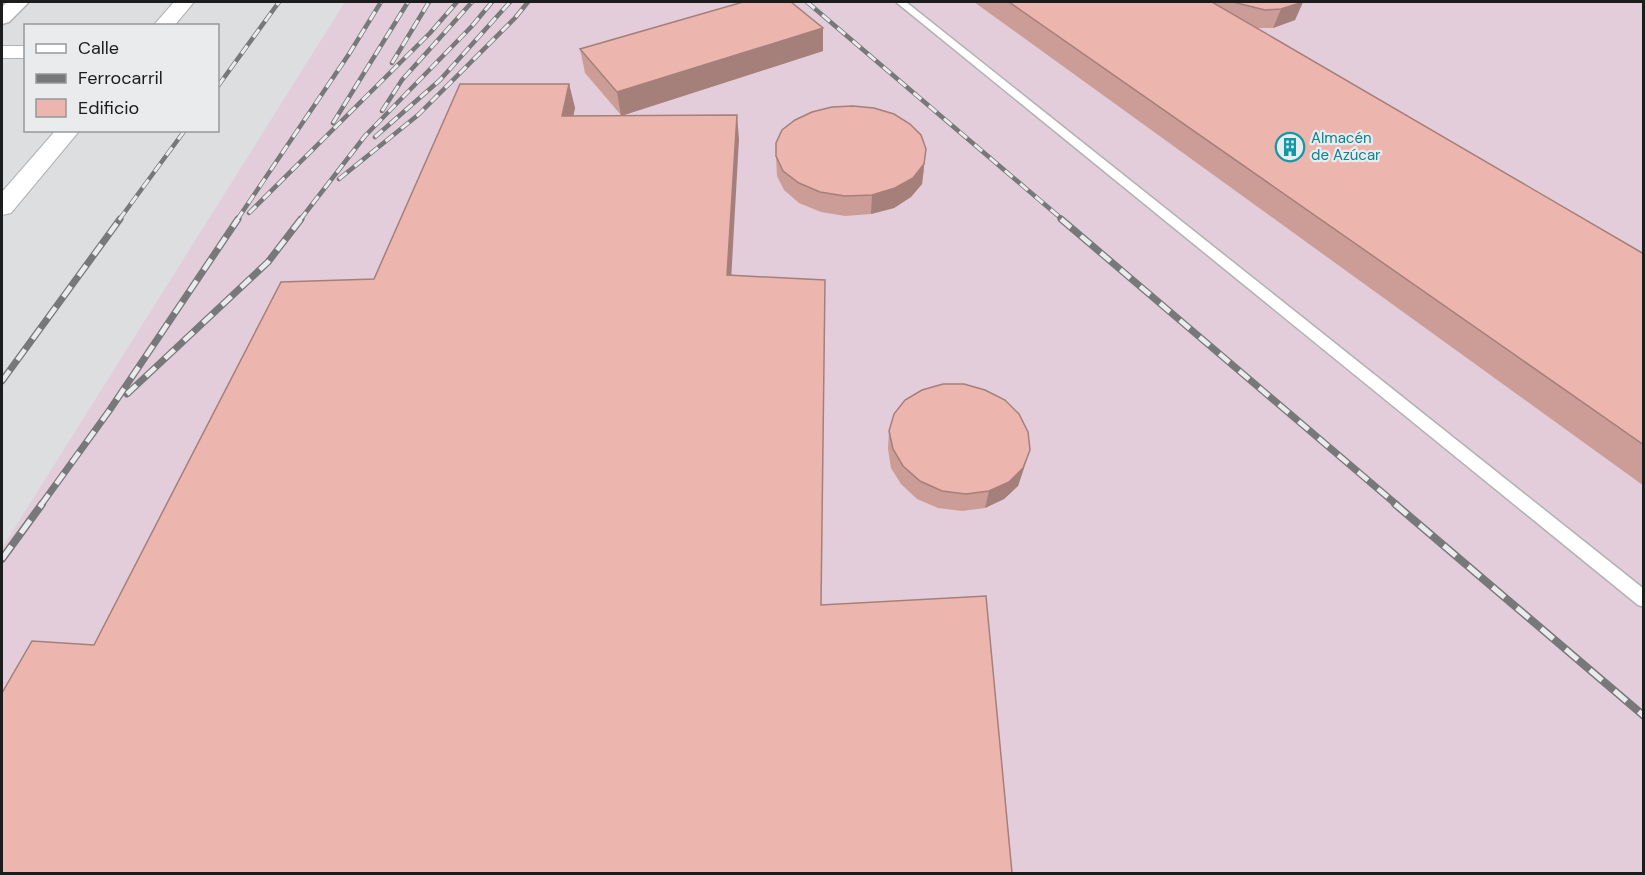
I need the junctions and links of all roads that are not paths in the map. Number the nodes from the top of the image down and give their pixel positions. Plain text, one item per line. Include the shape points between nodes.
1 (19, 2) edge
2 (184, 2) edge
3 (901, 2) edge
4 (2, 18) edge
5 (165, 24) edge
6 (2, 52) edge
7 (24, 52) edge
8 (67, 132) edge
9 (2, 207) edge
10 (1644, 600) edge

1 - 4 street
2 - 5 street
3 - 10 lane
6 - 7 street
8 - 9 street

